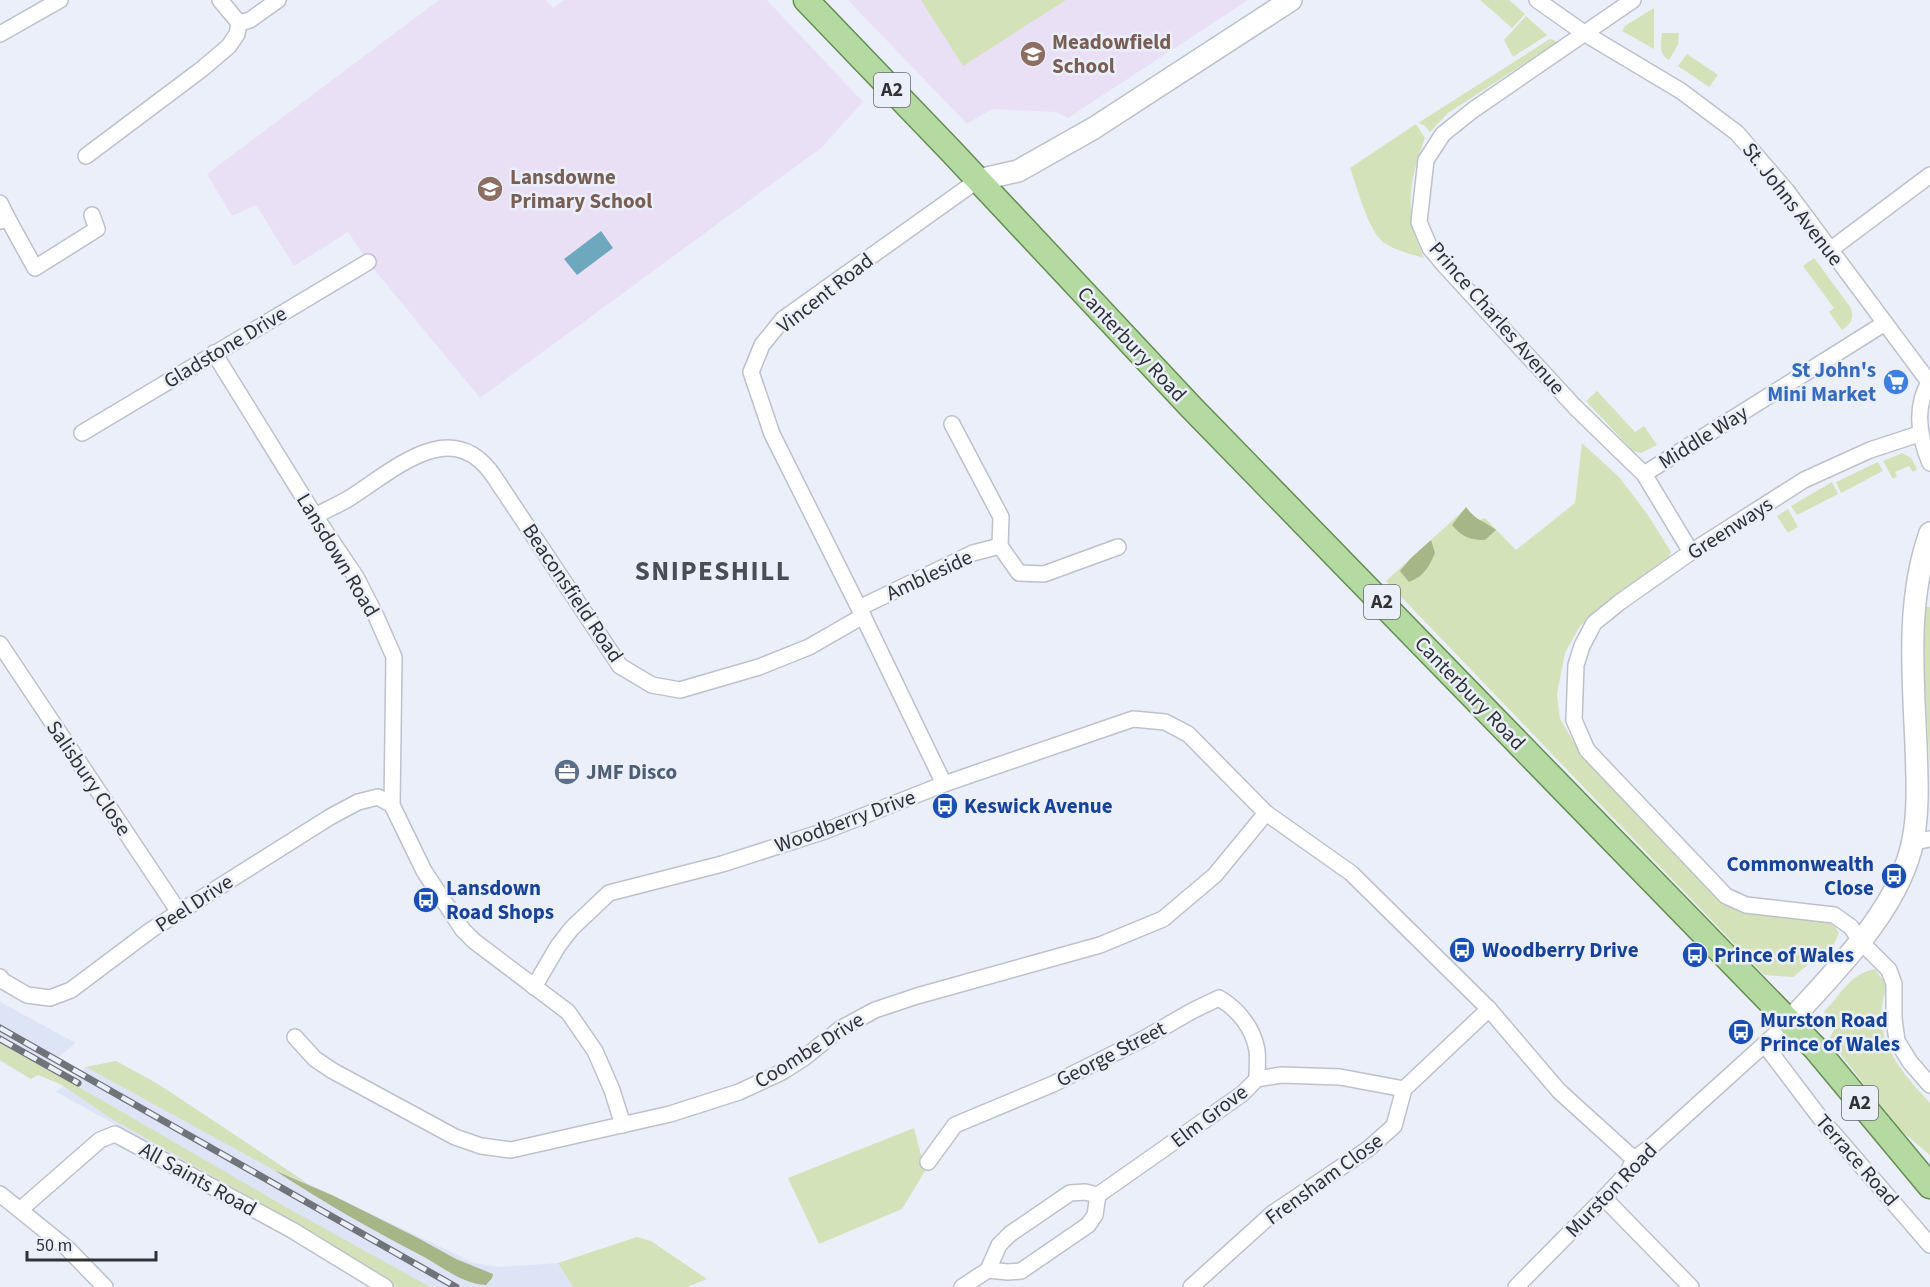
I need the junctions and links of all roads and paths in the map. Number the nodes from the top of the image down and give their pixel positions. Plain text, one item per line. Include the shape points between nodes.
1 (220, 0) edge
2 (278, 0) edge
3 (806, 0) edge
4 (1291, 0) edge
5 (1537, 0) edge
6 (1633, 0) edge
7 (56, 1) edge
8 (239, 23) junction
9 (1584, 33) junction
10 (0, 34) edge
11 (86, 156) dead end
12 (1930, 175) edge
13 (978, 180) junction
14 (0, 202) edge
15 (92, 215) dead end
16 (4, 220) edge
17 (1830, 250) junction
18 (368, 262) dead end
19 (1885, 323) junction
20 (214, 353) junction
21 (1929, 381) edge
22 (952, 424) dead end
23 (82, 433) dead end
24 (1919, 434) junction
25 (1930, 463) edge
26 (1644, 474) junction
27 (315, 516) junction
28 (1930, 533) edge
29 (1000, 546) junction
30 (1118, 547) dead end
31 (1691, 552) junction
32 (861, 612) junction
33 (0, 644) edge
34 (944, 784) junction
35 (392, 805) junction
36 (1266, 813) junction
37 (1922, 841) edge
38 (179, 912) junction
39 (1860, 941) junction
40 (0, 977) edge
41 (534, 987) junction
42 (1489, 1009) junction
43 (1789, 1022) junction
44 (295, 1037) dead end
45 (1765, 1045) junction
46 (1257, 1079) junction
47 (1930, 1085) edge
48 (1404, 1089) junction
49 (623, 1125) junction
50 (1634, 1159) junction
51 (928, 1162) dead end
52 (1930, 1186) edge
53 (0, 1194) edge
54 (1098, 1195) junction
55 (1604, 1198) junction
56 (21, 1209) junction
57 (1930, 1245) edge
58 (988, 1270) junction
59 (105, 1287) edge
60 (385, 1287) edge
61 (962, 1287) edge
62 (1191, 1287) edge
63 (1516, 1287) edge
64 (1691, 1287) edge

1 - 8 street
2 - 8 street via 250,20
3 - 13 main road, A2
4 - 13 street via 1094,128 1018,171
5 - 9 street, St. Johns Avenue
6 - 9 street, Prince Charles Avenue
7 - 10 street
8 - 11 street via 229,46
9 - 17 street, St. Johns Avenue via 1681,91 1737,133
9 - 26 street, Prince Charles Avenue via 1443,134 1426,160 1419,222 1430,248 1445,266 1575,407
12 - 17 street
13 - 32 street, Vincent Road via 783,319 762,345 751,372 772,434
13 - 43 main road, Canterbury Road / A2 via 1190,406
14 - 16 street
15 - 16 street via 98,229 35,268
17 - 19 street, St. Johns Avenue
18 - 20 street, Gladstone Drive
19 - 21 street, St. Johns Avenue
19 - 26 street, Middle Way
20 - 23 street, Gladstone Drive
20 - 27 street, Lansdown Road
21 - 24 street, St. Johns Avenue via 1921,403
22 - 29 street, Ambleside via 1001,517
24 - 25 street, St. Johns Avenue
24 - 31 street, Greenways via 1870,450 1804,480
26 - 31 street, Prince Charles Avenue
27 - 32 street, Beaconsfield Road via 425,451 454,447 472,453 485,463 620,666 652,684 680,690 759,667 809,647
27 - 35 street, Lansdown Road via 356,577 394,657
28 - 37 street via 1913,612
29 - 30 street, Ambleside via 1019,573 1044,574
29 - 32 street, Ambleside via 973,553
31 - 39 street, Greenways via 1594,623 1576,665 1574,720 1587,750 1726,896 1746,904 1834,915 1851,927
32 - 34 street
33 - 38 street, Salisbury Close
34 - 36 street, Woodberry Drive via 1133,719 1165,722 1188,734
34 - 41 street, Woodberry Drive via 825,831 722,864 609,893 572,928
35 - 38 street, Peel Drive via 378,797 358,801
35 - 41 street, Lansdown Road via 424,871 463,930
36 - 42 street, Woodberry Drive via 1351,873
36 - 49 street, Coombe Drive via 1215,875 1163,920 1100,945 875,1010 757,1084 670,1114
37 - 39 street via 1881,916
38 - 40 street, Peel Drive via 71,990 50,998 27,995
39 - 43 street
39 - 47 street via 1889,970 1894,984 1897,1041
41 - 49 street, Lansdown Road via 568,1012 586,1034
42 - 48 street
42 - 50 street, Woodberry Drive via 1559,1091
43 - 45 street, Murston Road
43 - 52 main road, Canterbury Road / A2
44 - 49 street, Coombe Drive via 315,1059 333,1071 455,1137 481,1146 511,1150
45 - 50 street, Murston Road
45 - 57 street, Terrace Road via 1821,1119
46 - 48 street, Elm Grove via 1281,1075 1340,1077
46 - 51 street, George Street via 1257,1049 1244,1019 1219,998 1053,1084 954,1125
46 - 54 street, Elm Grove via 1242,1094
48 - 62 street, Frensham Close via 1394,1126 1368,1149 1273,1213
50 - 55 street, Murston Road via 1628,1172
53 - 56 street
54 - 58 street via 1071,1193 1010,1234 999,1245
54 - 58 street via 1095,1215 1088,1225 1021,1271
55 - 63 street, Murston Road
55 - 64 street
56 - 59 street
56 - 60 street, All Saints Road via 100,1140 115,1134 292,1230
58 - 61 street

